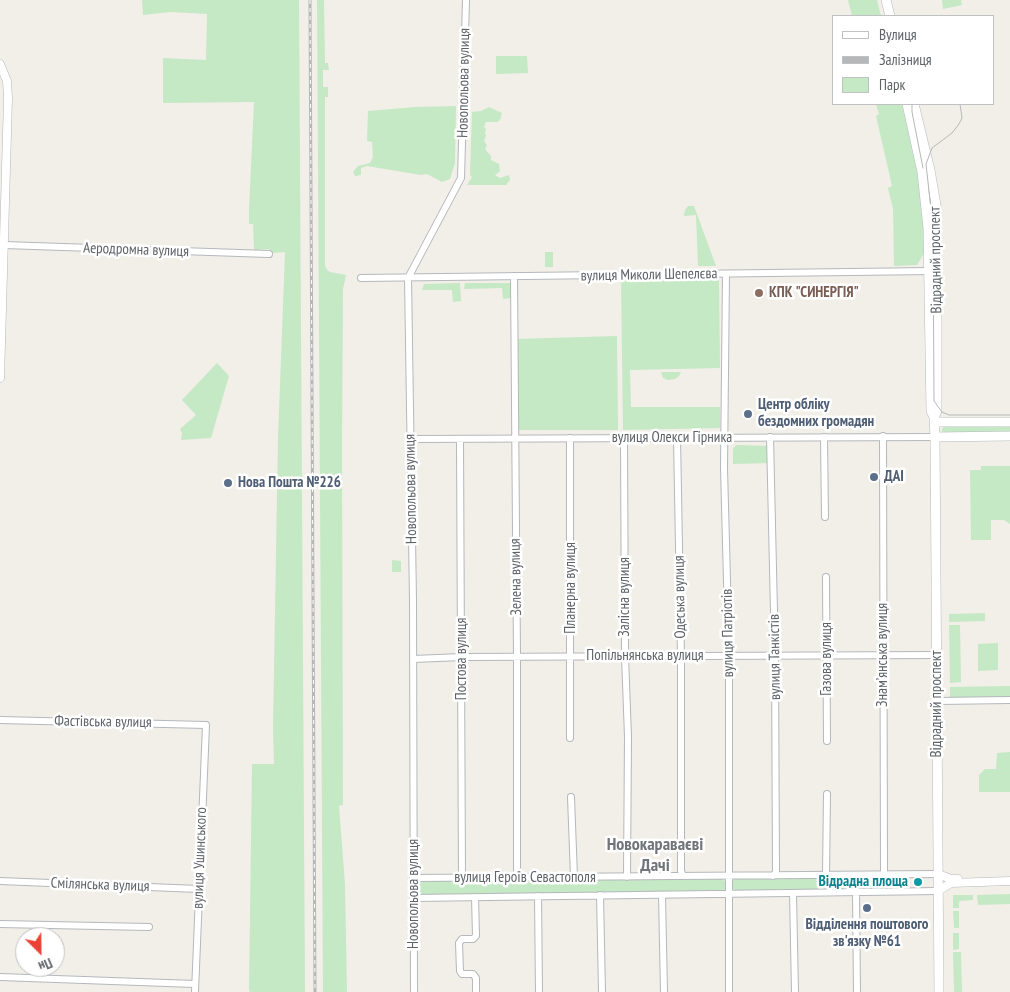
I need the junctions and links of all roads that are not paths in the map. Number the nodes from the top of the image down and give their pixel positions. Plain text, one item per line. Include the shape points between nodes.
1 (466, 0) edge
2 (886, 0) edge
3 (890, 15) edge
4 (0, 64) edge
5 (907, 105) edge
6 (914, 105) edge
7 (4, 245) junction
8 (269, 254) dead end
9 (932, 271) junction
10 (726, 274) junction
11 (514, 276) junction
12 (361, 278) dead end
13 (408, 278) junction
14 (0, 378) edge
15 (934, 420) junction
16 (1010, 422) edge
17 (824, 436) junction
18 (883, 436) junction
19 (1010, 436) edge
20 (724, 437) junction
21 (770, 437) junction
22 (934, 437) junction
23 (570, 438) junction
24 (624, 438) junction
25 (677, 438) junction
26 (410, 439) junction
27 (460, 439) junction
28 (515, 439) junction
29 (825, 517) dead end
30 (826, 577) dead end
31 (827, 655) junction
32 (882, 655) junction
33 (936, 655) junction
34 (626, 656) junction
35 (681, 656) junction
36 (729, 656) junction
37 (775, 656) junction
38 (462, 657) junction
39 (517, 657) junction
40 (571, 657) junction
41 (414, 659) junction
42 (1010, 700) edge
43 (937, 702) junction
44 (0, 720) edge
45 (206, 725) joint
46 (570, 738) dead end
47 (827, 741) dead end
48 (827, 794) dead end
49 (571, 797) dead end
50 (938, 874) junction
51 (826, 875) junction
52 (884, 875) junction
53 (683, 876) junction
54 (728, 876) junction
55 (774, 876) junction
56 (574, 877) junction
57 (627, 877) junction
58 (413, 878) junction
59 (462, 878) junction
60 (517, 878) junction
61 (0, 880) edge
62 (1010, 880) edge
63 (200, 889) junction
64 (938, 891) junction
65 (856, 892) junction
66 (793, 893) junction
67 (729, 894) junction
68 (600, 895) junction
69 (662, 895) junction
70 (538, 896) junction
71 (475, 897) junction
72 (413, 898) junction
73 (0, 924) edge
74 (149, 927) dead end
75 (0, 977) edge
76 (196, 984) junction
77 (195, 992) edge
78 (414, 992) edge
79 (476, 992) edge
80 (539, 992) edge
81 (602, 992) edge
82 (664, 992) edge
83 (729, 992) edge
84 (795, 992) edge
85 (857, 992) edge
86 (939, 992) edge

1 - 13 street, Новопольова вулиця via 461,178
2 - 3 main road
4 - 7 street via 7,81 8,98
5 - 9 main road, Відрадний проспект via 922,172
6 - 9 main road, Відрадний проспект via 935,196
7 - 8 street, Аеродромна вулиця
7 - 14 street
9 - 10 street, вулиця Миколи Шепелєва
9 - 15 main road, Відрадний проспект via 937,407
10 - 11 street, вулиця Миколи Шепелєва
10 - 20 street, вулиця Патріотів
11 - 13 street, вулиця Миколи Шепелєва
11 - 28 street, Зелена вулиця
12 - 13 street, вулиця Миколи Шепелєва
13 - 26 street, Новопольова вулиця
15 - 16 main road
15 - 22 main road, Відрадний проспект
17 - 18 street, вулиця Олекси Гірника
17 - 21 street, вулиця Олекси Гірника
17 - 29 street
18 - 22 street, вулиця Олекси Гірника
18 - 32 street, Знамʼянська вулиця
19 - 22 main road
20 - 21 street, вулиця Олекси Гірника
20 - 25 street, вулиця Олекси Гірника
20 - 36 street, вулиця Патріотів
21 - 37 street, вулиця Танкістів
22 - 33 main road, Відрадний проспект
23 - 24 street, вулиця Олекси Гірника
23 - 28 street, вулиця Олекси Гірника
23 - 40 street, Планерна вулиця
24 - 25 street, вулиця Олекси Гірника
24 - 34 street, Залісна вулиця
25 - 35 street, Одеська вулиця
26 - 27 street, вулиця Олекси Гірника
26 - 41 street, Новопольова вулиця
27 - 28 street, вулиця Олекси Гірника
27 - 38 street, Постова вулиця
28 - 39 street, Зелена вулиця
30 - 31 street, Газова вулиця
31 - 32 street, Попільнянська вулиця
31 - 37 street, Попільнянська вулиця
31 - 47 street, Газова вулиця
32 - 33 street, Попільнянська вулиця
32 - 52 street, Знамʼянська вулиця
33 - 43 main road, Відрадний проспект
34 - 35 street, Попільнянська вулиця
34 - 40 street, Попільнянська вулиця
34 - 57 street, Залісна вулиця
35 - 36 street, Попільнянська вулиця
35 - 53 street, Одеська вулиця
36 - 37 street, Попільнянська вулиця
36 - 54 street, вулиця Патріотів
37 - 55 street, вулиця Танкістів
38 - 39 street, Попільнянська вулиця
38 - 41 street, Попільнянська вулиця
38 - 59 street, Постова вулиця
39 - 40 street, Попільнянська вулиця
39 - 60 street, Зелена вулиця
40 - 46 street, Планерна вулиця
41 - 58 street, Новопольова вулиця
42 - 43 street
43 - 50 main road, Відрадний проспект
44 - 45 street, Фастівська вулиця
45 - 63 street, вулиця Ушинського
48 - 51 street
49 - 56 street
50 - 52 street, вулиця Героїв Севастополя
50 - 62 street via 951,879
50 - 64 main road, Відрадний проспект
51 - 52 street, вулиця Героїв Севастополя
51 - 55 street, вулиця Героїв Севастополя
53 - 54 street, вулиця Героїв Севастополя
53 - 57 street, вулиця Героїв Севастополя
54 - 55 street, вулиця Героїв Севастополя
54 - 67 street, вулиця Патріотів
56 - 57 street, вулиця Героїв Севастополя
56 - 60 street, вулиця Героїв Севастополя
58 - 59 street, вулиця Героїв Севастополя
58 - 72 street, Новопольова вулиця
59 - 60 street, вулиця Героїв Севастополя
61 - 63 street, Смілянська вулиця
62 - 64 street via 951,883
63 - 76 street, вулиця Ушинського
64 - 65 street, вулиця Героїв Севастополя
64 - 86 main road, Відрадний проспект
65 - 66 street, вулиця Героїв Севастополя
65 - 85 street
66 - 67 street, вулиця Героїв Севастополя
66 - 84 street
67 - 69 street, вулиця Героїв Севастополя
67 - 83 street, вулиця Патріотів
68 - 69 street, вулиця Героїв Севастополя
68 - 70 street, вулиця Героїв Севастополя
68 - 81 street
69 - 82 street
70 - 71 street, вулиця Героїв Севастополя
70 - 80 street
71 - 72 street, вулиця Героїв Севастополя
71 - 79 street via 476,936 462,939 459,943 460,972 473,974
72 - 78 street, Новопольова вулиця
73 - 74 street
75 - 76 street
76 - 77 street, вулиця Ушинського

